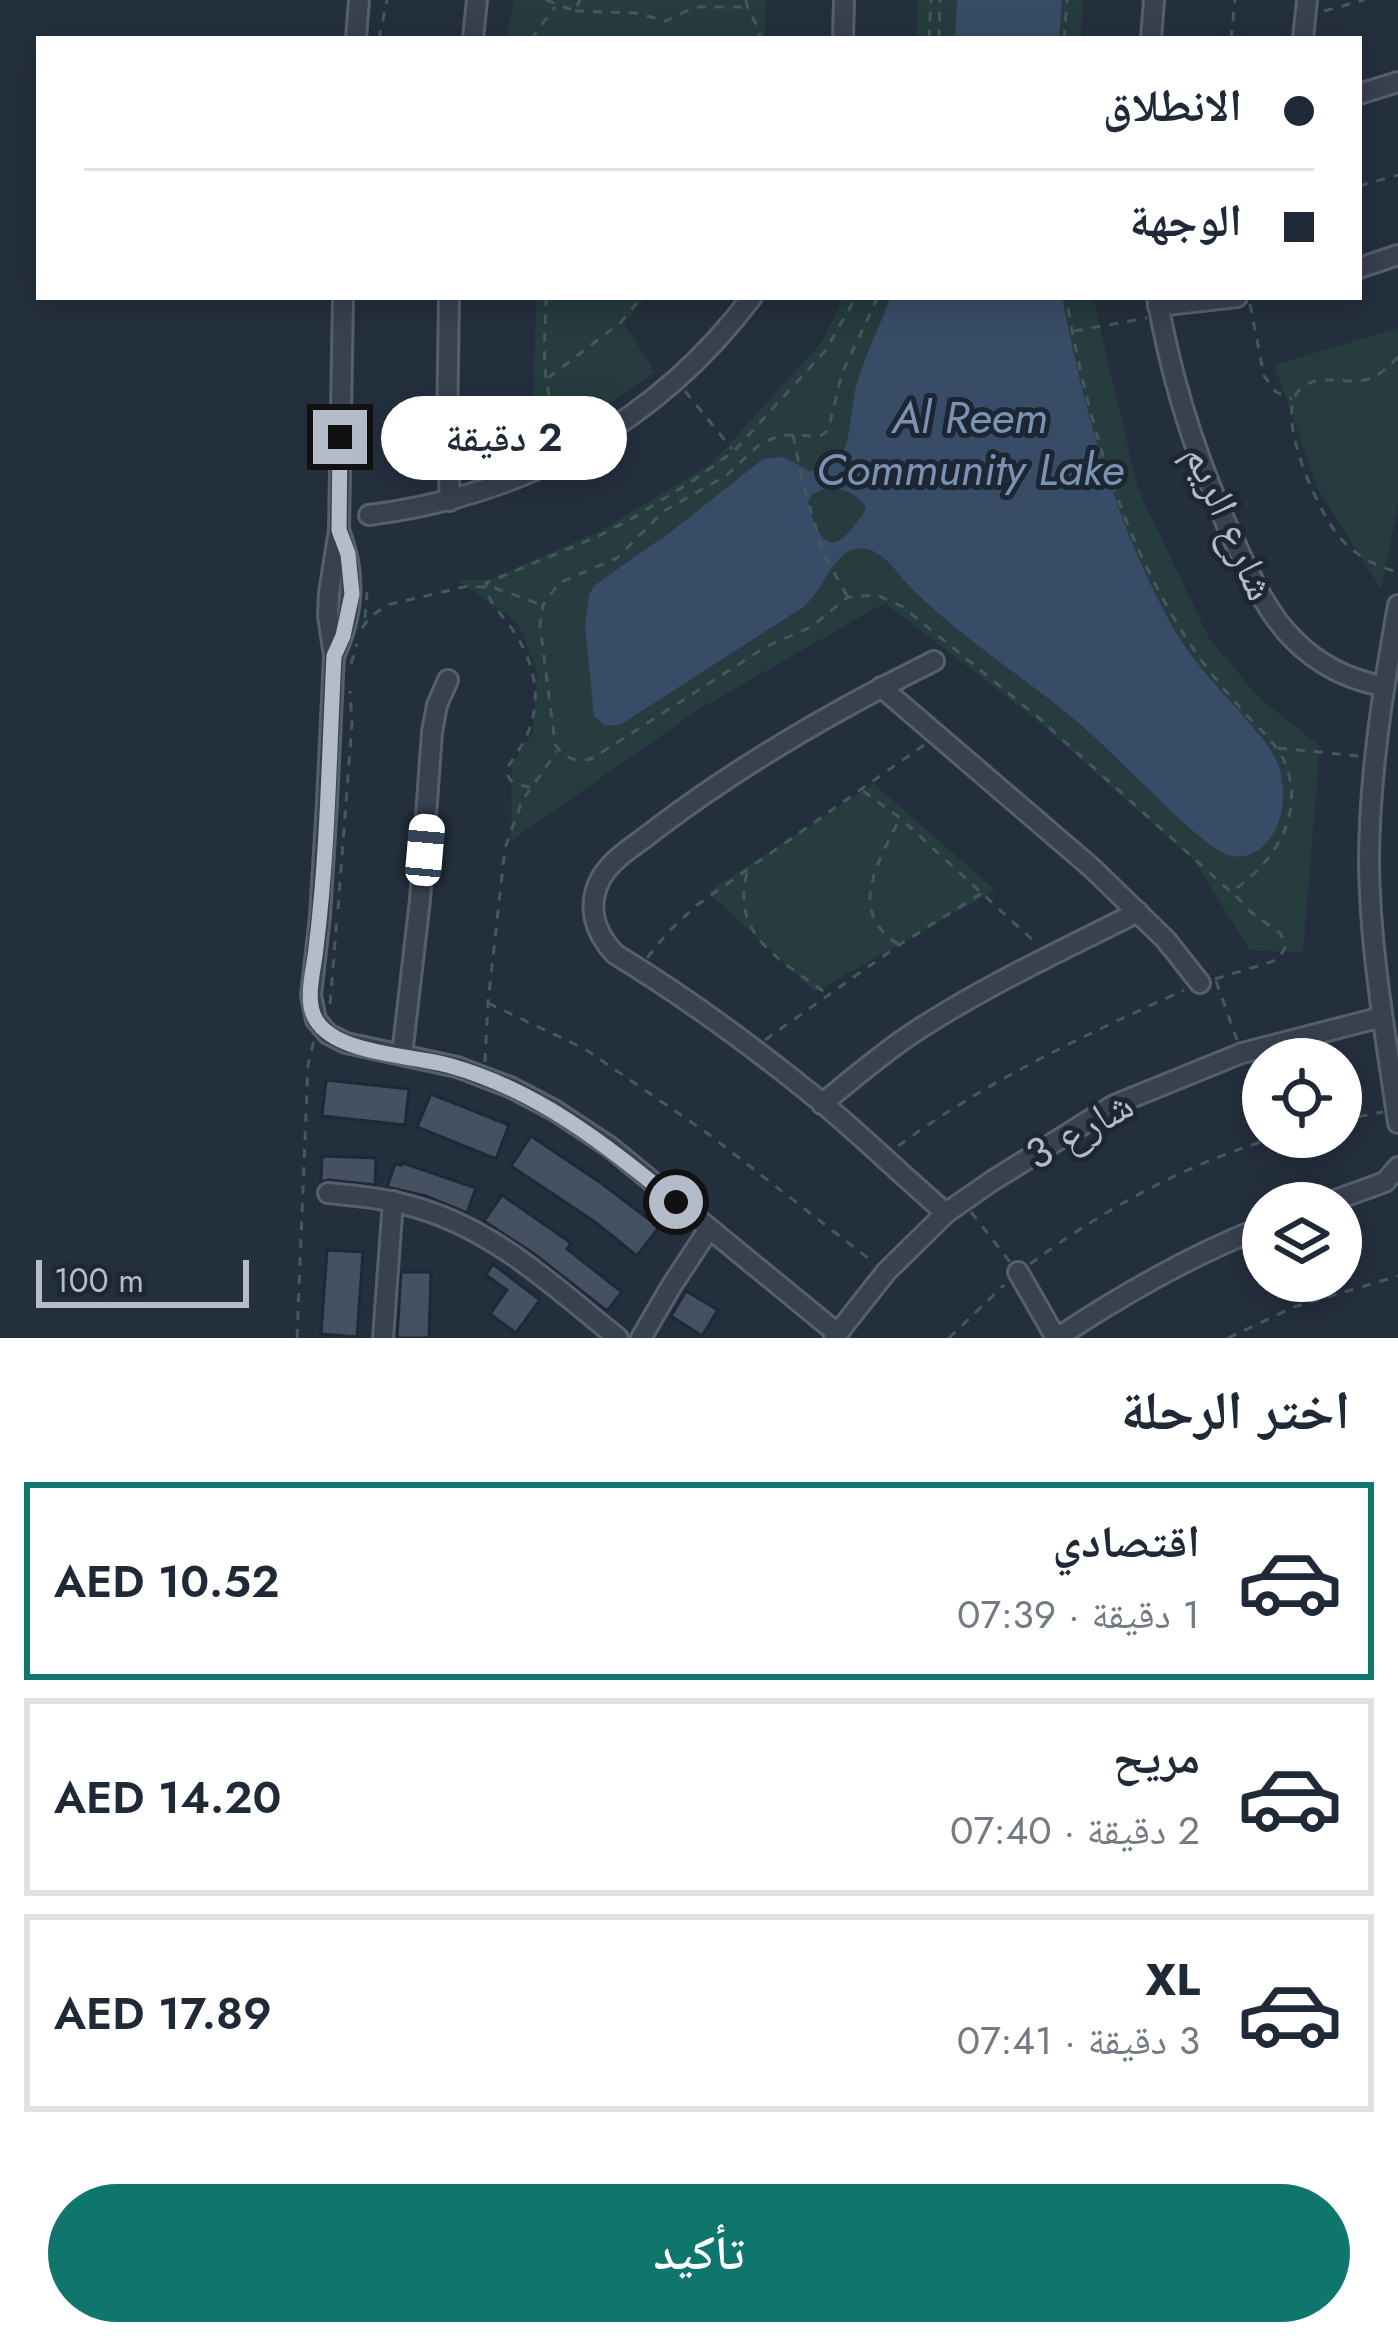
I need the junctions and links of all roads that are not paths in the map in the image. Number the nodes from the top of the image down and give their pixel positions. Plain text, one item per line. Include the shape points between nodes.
1 (359, 0) edge
2 (477, 0) edge
3 (844, 0) edge
4 (1154, 0) edge
5 (356, 36) edge
6 (473, 36) edge
7 (843, 36) edge
8 (1151, 36) edge
9 (1398, 82) edge
10 (1362, 93) edge
11 (1398, 255) edge
12 (1362, 267) edge
13 (343, 300) edge
14 (449, 300) edge
15 (750, 300) edge
16 (1211, 300) edge
17 (1158, 306) edge
18 (449, 501) junction
19 (369, 515) dead end
20 (1398, 605) edge
21 (934, 661) dead end
22 (448, 680) dead end
23 (1383, 686) junction
24 (880, 688) junction
25 (1138, 912) junction
26 (1200, 982) road end
27 (1382, 1017) junction
28 (402, 1055) junction
29 (823, 1104) junction
30 (1397, 1116) edge
31 (1398, 1167) edge
32 (1362, 1190) edge
33 (328, 1193) dead end
34 (393, 1201) junction
35 (946, 1213) junction
36 (709, 1229) junction
37 (1242, 1235) edge
38 (1018, 1273) road end
39 (836, 1336) edge
40 (383, 1338) edge
41 (618, 1338) edge
42 (641, 1338) edge
43 (1057, 1338) edge

1 - 5 street
2 - 6 street
3 - 7 street
4 - 8 street
9 - 10 street
11 - 12 street
13 - 28 street via 339,530 352,594 334,656 311,1004 336,1040
14 - 18 street
15 - 18 street via 676,381 614,428 518,479
16 - 17 street
17 - 23 street, شارع الريم via 1191,436 1268,608 1312,656
18 - 19 street
20 - 23 street
21 - 24 street
22 - 28 street via 432,732
23 - 27 street via 1369,866
24 - 25 street
24 - 29 street via 648,835 605,872 594,900 597,930 615,954
25 - 26 street
25 - 29 street via 906,1038
27 - 30 street
27 - 35 street, شارع 3 via 1242,1053 1114,1105
28 - 36 street via 532,1098 610,1147
29 - 35 street
31 - 32 street
33 - 34 street
34 - 40 street
34 - 41 street via 482,1234
35 - 39 street, شارع 3
36 - 39 street
36 - 42 street
37 - 43 street via 1156,1276
38 - 43 street

